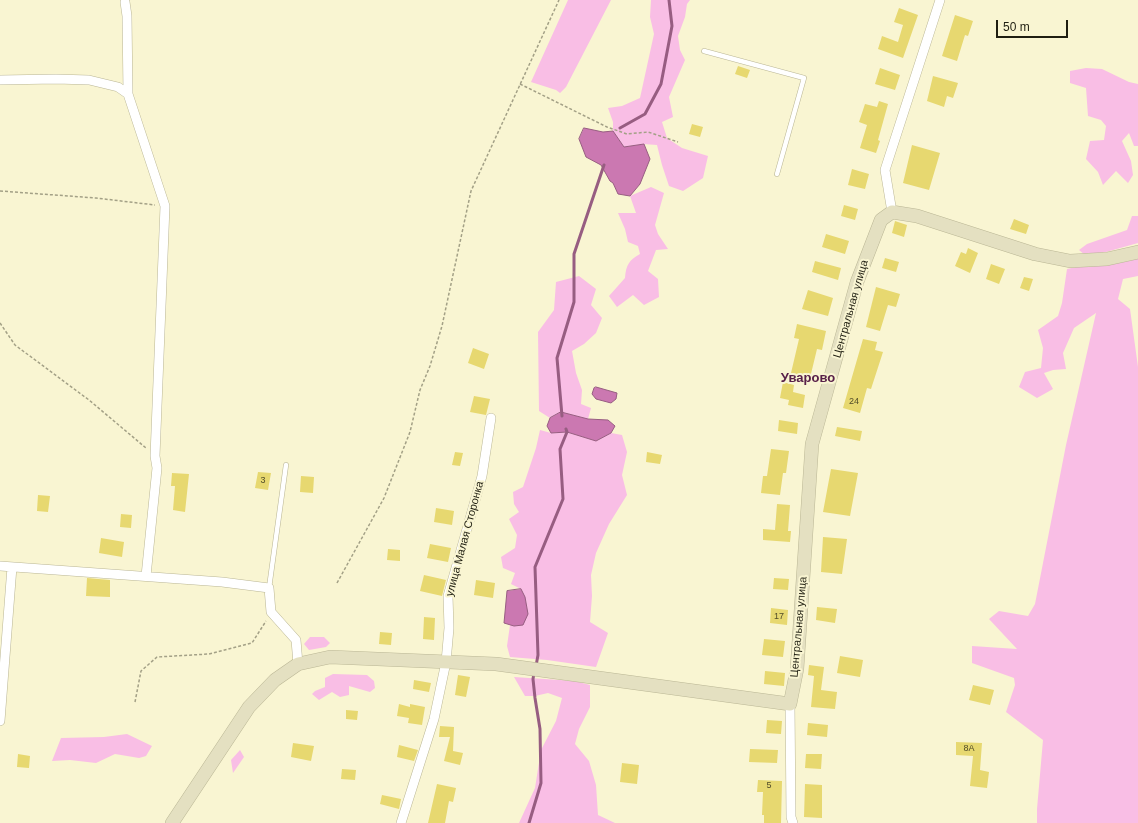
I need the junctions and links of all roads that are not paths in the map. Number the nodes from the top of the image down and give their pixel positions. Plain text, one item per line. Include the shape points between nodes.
1 (940, 0) edge
2 (125, 2) dead end
3 (704, 51) dead end
4 (0, 80) edge
5 (128, 94) junction
6 (777, 174) dead end
7 (892, 212) junction
8 (1138, 252) edge
9 (491, 418) dead end
10 (286, 465) dead end
11 (0, 566) edge
12 (12, 567) junction
13 (146, 576) junction
14 (269, 588) junction
15 (446, 662) junction
16 (298, 664) junction
17 (790, 704) junction
18 (0, 721) edge
19 (172, 823) edge
20 (401, 823) edge
21 (793, 823) edge

1 - 7 street via 885,170
2 - 5 street
3 - 6 lane via 804,78
4 - 5 street via 89,80 118,87
5 - 13 street via 165,206 157,468
7 - 8 street via 917,216 1035,254 1070,261 1107,259
7 - 17 street, Центральная улица via 881,220 857,282 812,444 797,669
9 - 15 street, улица Малая Сторонка via 482,476 448,596
10 - 14 lane
11 - 12 street
12 - 13 street
12 - 18 street
13 - 14 street
14 - 16 street via 271,612 296,640
15 - 16 street via 330,657
15 - 17 street via 496,664
15 - 20 street, улица Малая Сторонка via 434,720
16 - 19 street via 276,680 249,706
17 - 21 street, Центральная улица

